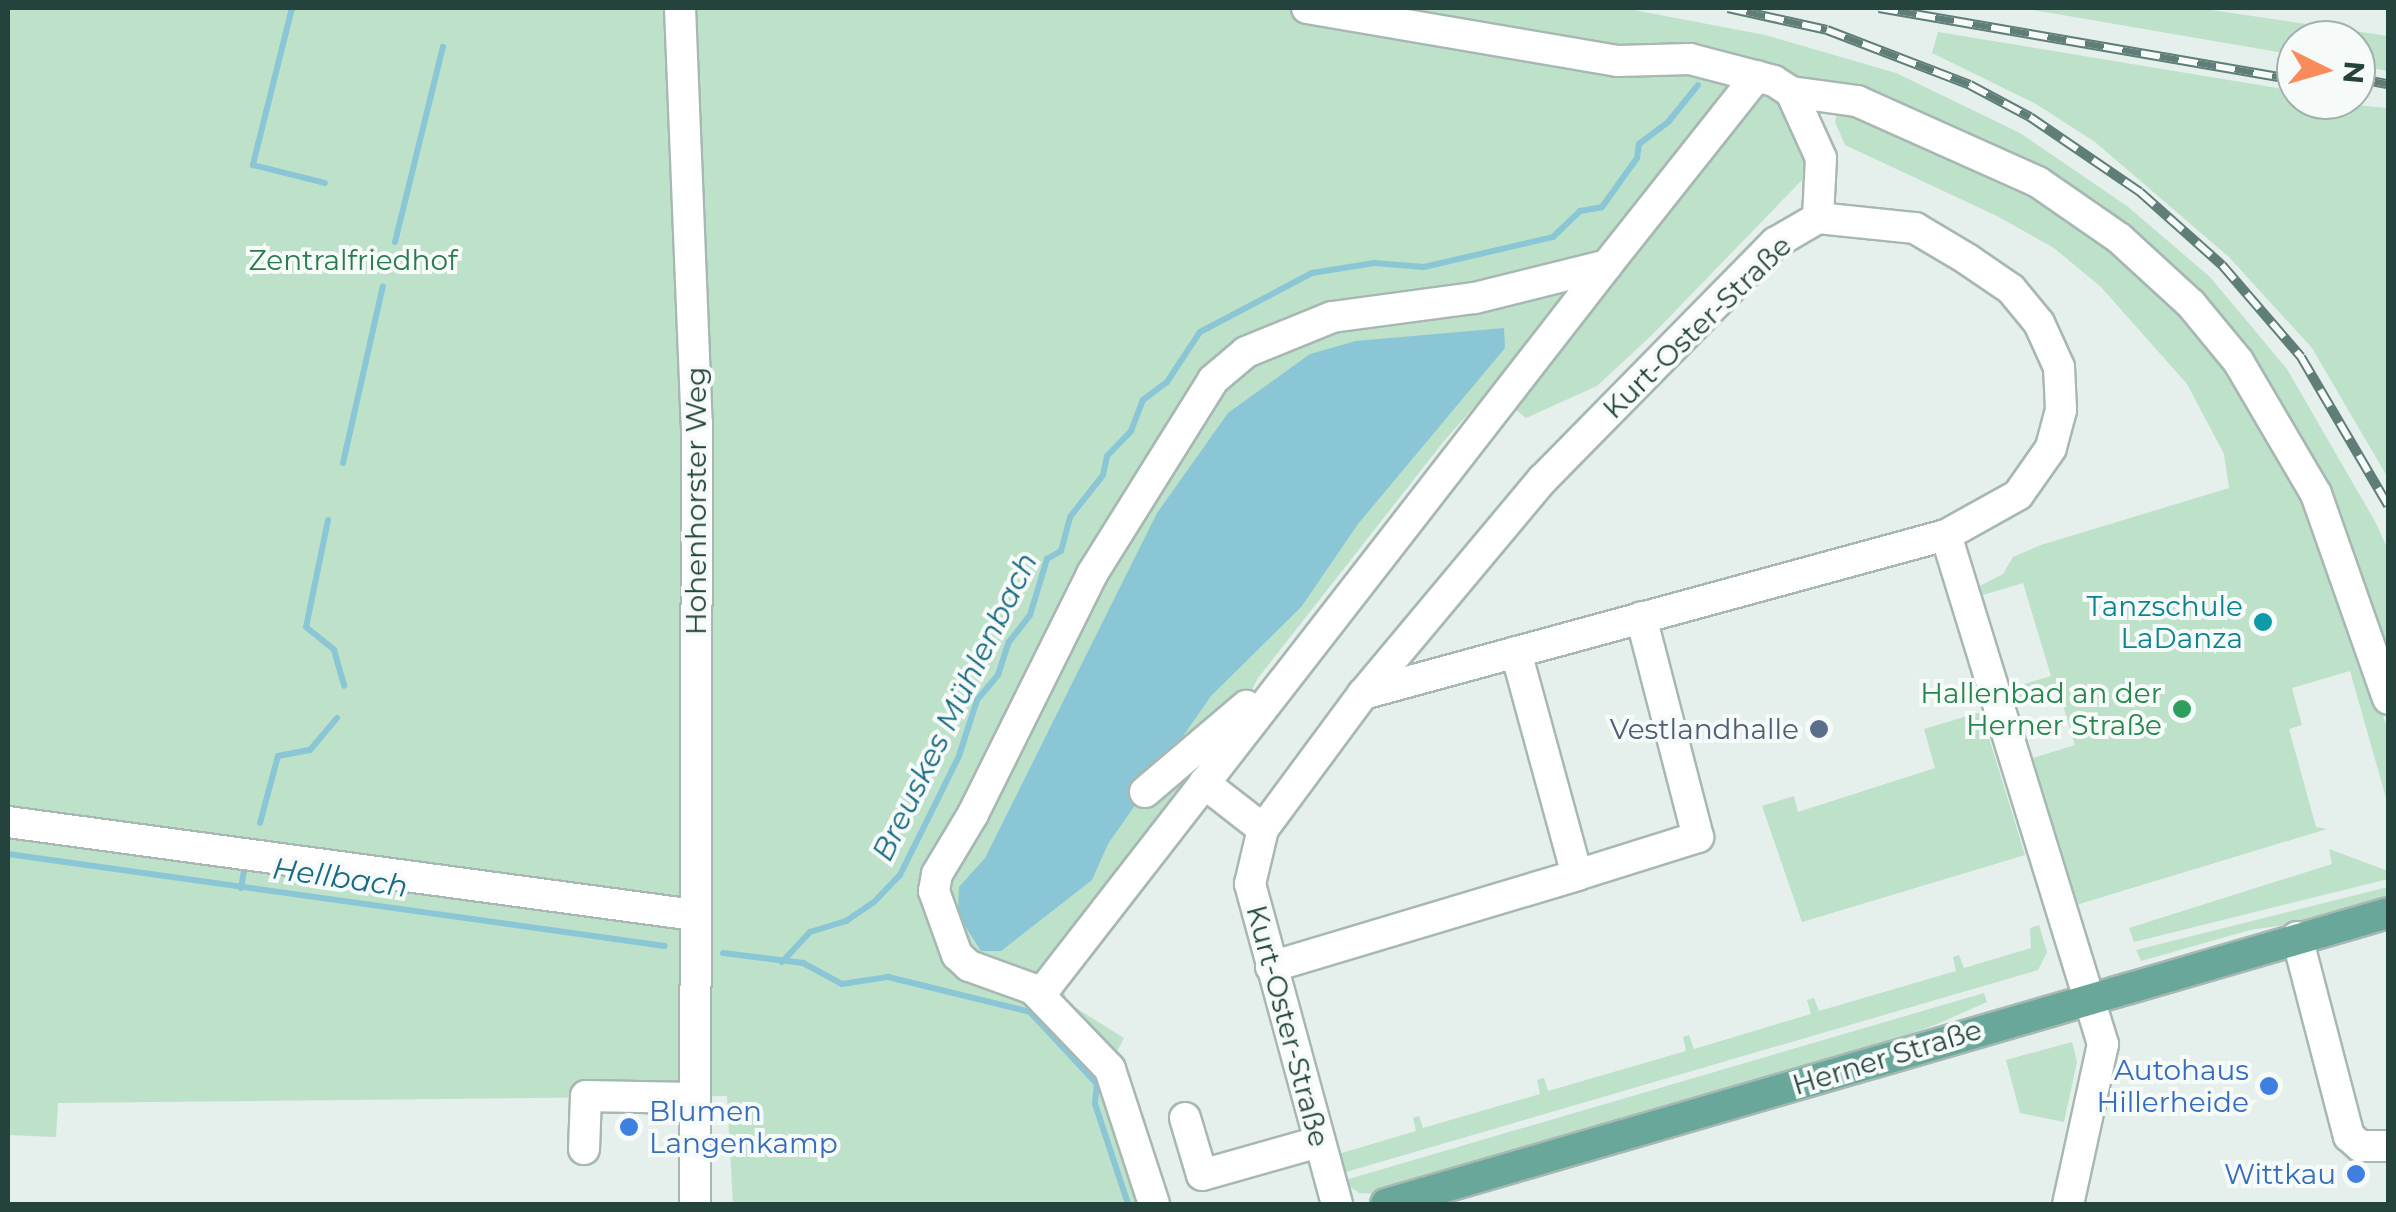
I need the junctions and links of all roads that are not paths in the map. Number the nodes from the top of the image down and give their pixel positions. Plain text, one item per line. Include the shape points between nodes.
1 (680, 8) edge
2 (1307, 8) edge
3 (1757, 76) junction
4 (1791, 92) junction
5 (1818, 218) junction
6 (1607, 264) junction
7 (1946, 535) junction
8 (1640, 618) junction
9 (1516, 652) junction
10 (1294, 665) junction
11 (1363, 694) junction
12 (2388, 699) edge
13 (1204, 783) junction
14 (1145, 792) dead end
15 (8, 822) edge
16 (1263, 829) junction
17 (1577, 875) junction
18 (2388, 913) edge
19 (694, 915) junction
20 (2297, 937) junction
21 (1271, 967) junction
22 (693, 994) junction
23 (1044, 998) junction
24 (2089, 998) junction
25 (1115, 1040) dead end
26 (694, 1098) junction
27 (1185, 1118) dead end
28 (1319, 1142) junction
29 (2388, 1146) edge
30 (584, 1149) dead end
31 (695, 1204) edge
32 (716, 1204) edge
33 (1154, 1204) edge
34 (1337, 1204) edge
35 (1386, 1204) edge
36 (2068, 1204) edge

1 - 19 street, Hohenhorster Weg via 697,423
2 - 3 street via 1618,60 1690,59
3 - 4 street
3 - 6 street
4 - 5 street via 1821,158
4 - 12 street via 1857,101 2038,182 2119,238 2191,304 2238,361 2316,494
5 - 7 street, Kurt-Oster-Straße via 1915,228 1967,259 2030,312 2058,367 2061,410 2051,448 2018,496
5 - 11 street, Kurt-Oster-Straße via 1775,244 1543,478
6 - 10 street
6 - 23 street via 1475,298 1332,317 1272,338 1213,380 1092,574 936,874 942,928 957,955
7 - 8 street, Kurt-Oster-Straße
7 - 24 street
8 - 9 street, Kurt-Oster-Straße
8 - 17 street via 1698,837
9 - 11 street, Kurt-Oster-Straße
9 - 17 street
10 - 13 street
10 - 14 street
11 - 16 street, Kurt-Oster-Straße
13 - 16 street
13 - 23 street
15 - 19 street
16 - 21 street, Kurt-Oster-Straße via 1250,884
17 - 21 street
18 - 20 main road, Herner Straße
19 - 22 street, Hohenhorster Weg
20 - 24 main road, Herner Straße
20 - 29 street via 2348,1136 2360,1146
21 - 28 street, Kurt-Oster-Straße
22 - 26 street, Hohenhorster Weg
22 - 32 street, Hohenhorster Weg via 702,1020
23 - 25 street
23 - 33 street via 1110,1068
24 - 35 main road, Herner Straße
24 - 36 street via 2103,1044
26 - 30 street via 586,1096
26 - 31 street, Hohenhorster Weg
27 - 28 street via 1202,1175
28 - 34 street, Kurt-Oster-Straße

